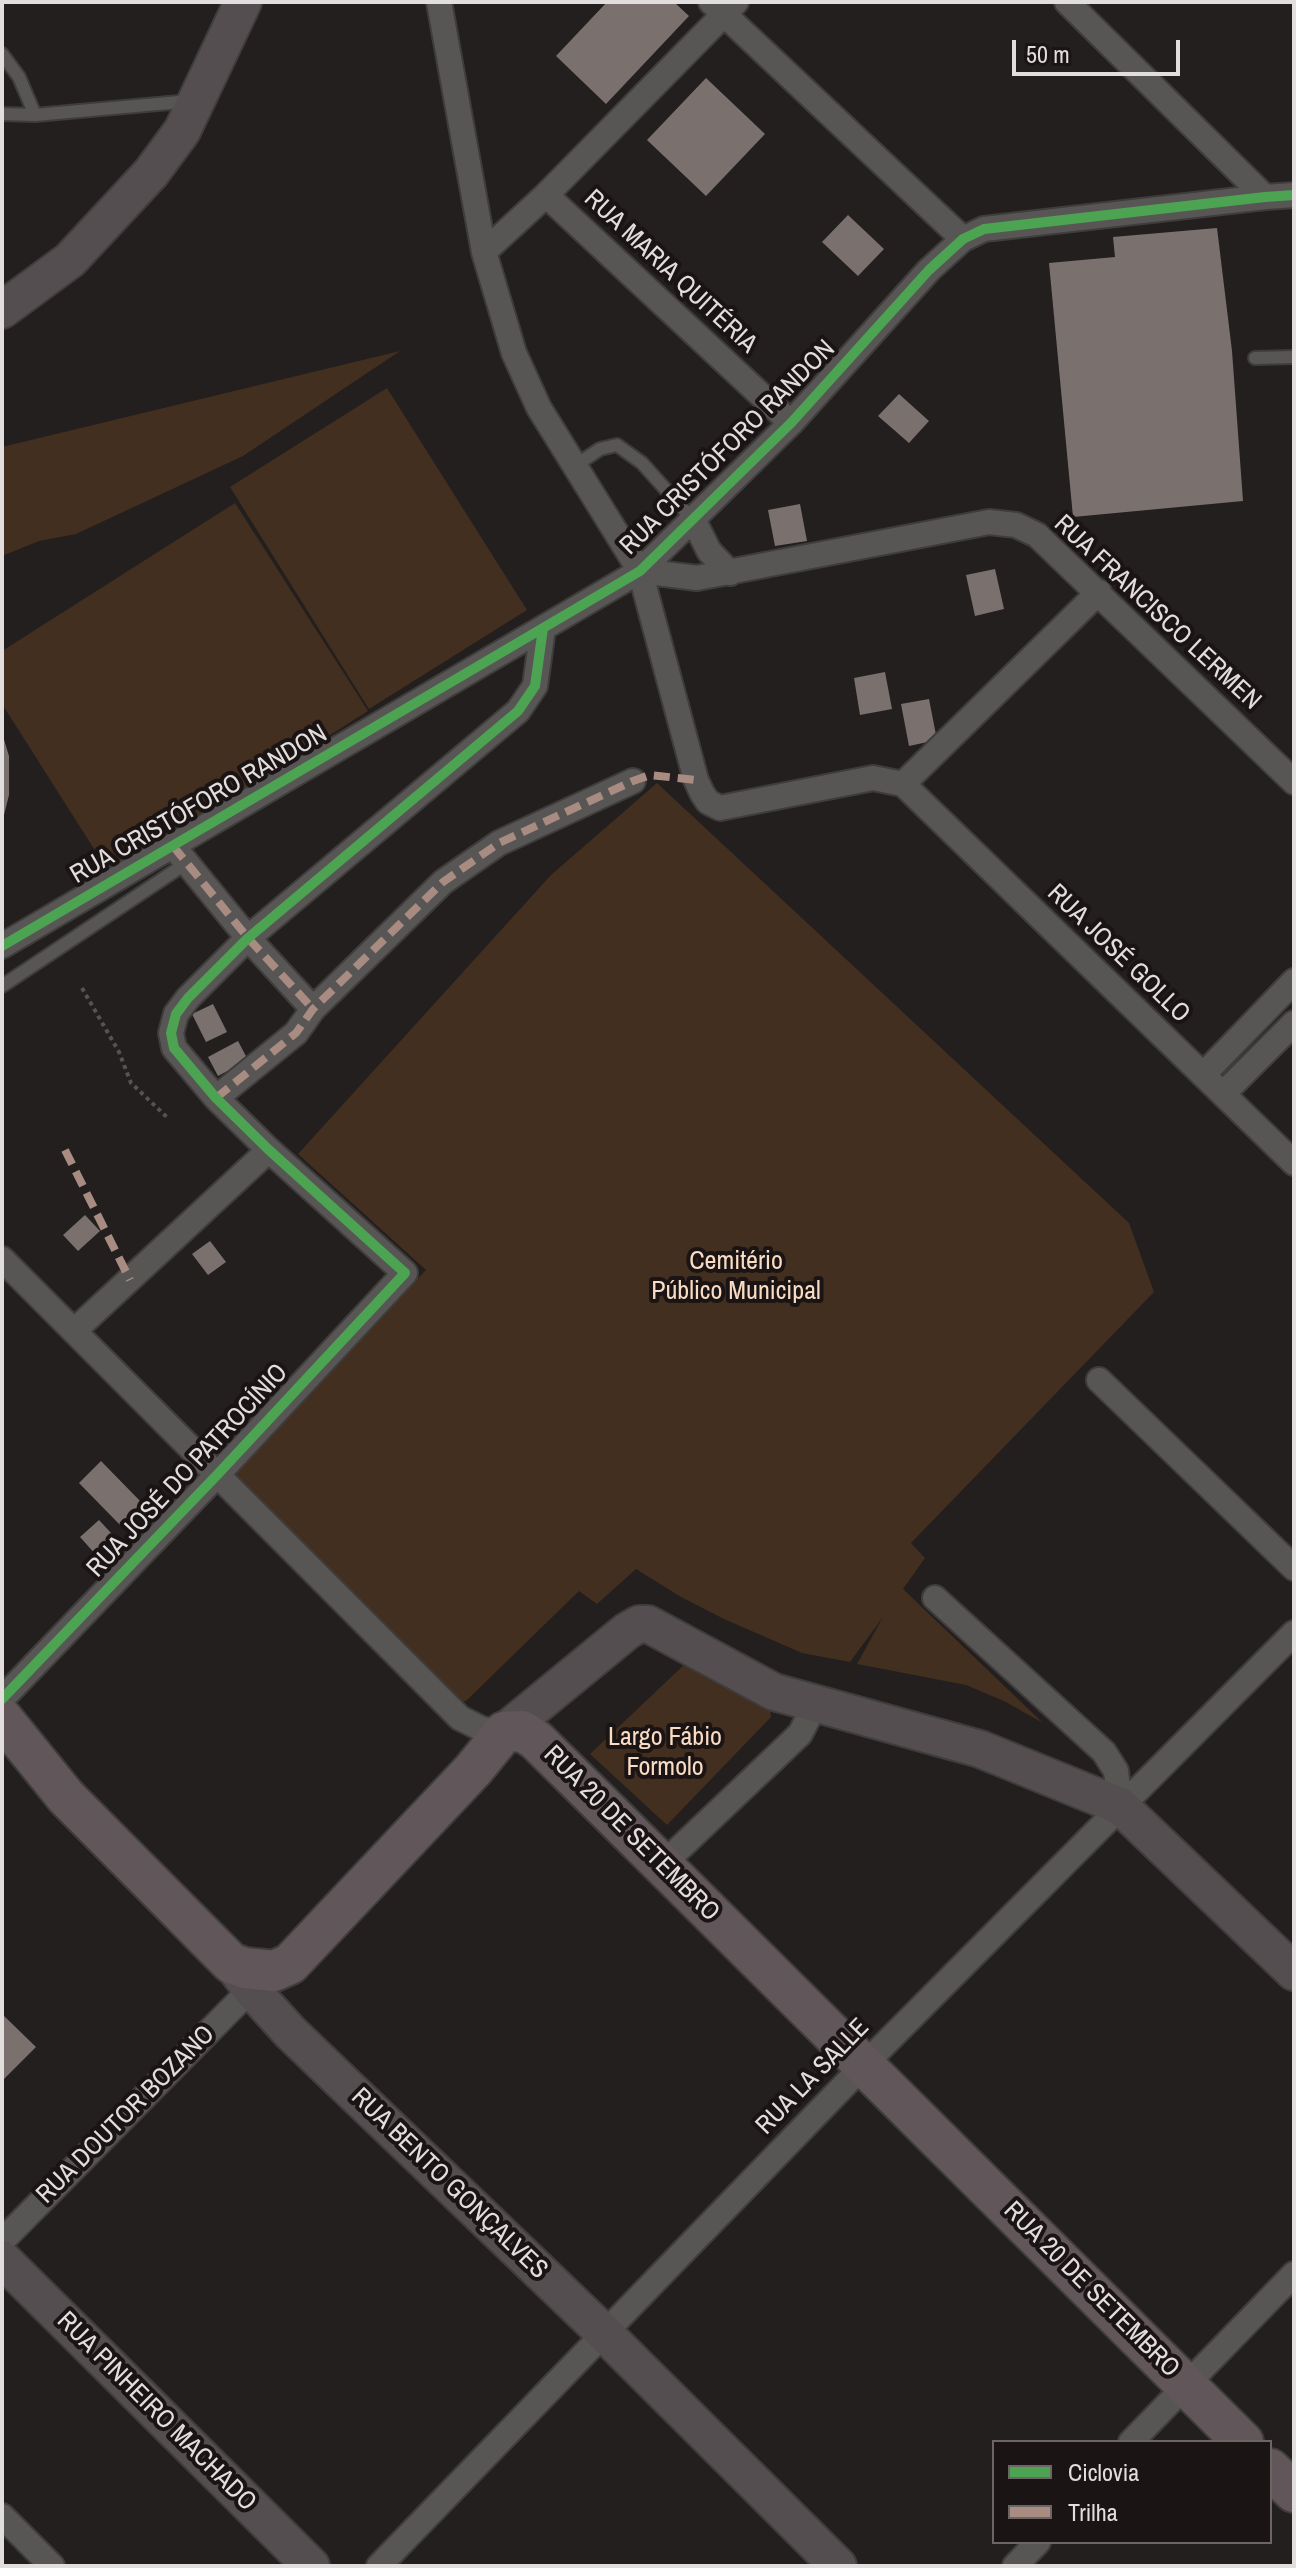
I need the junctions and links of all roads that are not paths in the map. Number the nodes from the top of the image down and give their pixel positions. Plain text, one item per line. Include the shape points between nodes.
1 (243, 2) edge
2 (439, 2) edge
3 (1067, 2) edge
4 (724, 6) edge
5 (2, 54) edge
6 (198, 100) junction
7 (2, 114) edge
8 (35, 115) junction
9 (546, 195) junction
10 (1294, 195) edge
11 (1265, 197) junction
12 (99, 231) junction
13 (963, 239) junction
14 (484, 252) junction
15 (2, 284) edge
16 (2, 310) edge
17 (1294, 357) edge
18 (1255, 358) dead end
19 (791, 423) junction
20 (576, 465) junction
21 (694, 521) junction
22 (640, 571) junction
23 (730, 573) junction
24 (1099, 592) junction
25 (543, 628) junction
26 (633, 781) dead end
27 (1294, 782) edge
28 (903, 784) junction
29 (179, 855) junction
30 (248, 938) junction
31 (2, 946) edge
32 (1294, 981) edge
33 (2, 986) edge
34 (313, 1009) junction
35 (1294, 1023) edge
36 (1203, 1075) junction
37 (1223, 1094) junction
38 (216, 1098) junction
39 (269, 1150) junction
40 (1294, 1163) edge
41 (2, 1259) edge
42 (74, 1331) junction
43 (1099, 1380) dead end
44 (217, 1475) junction
45 (1294, 1568) edge
46 (935, 1598) dead end
47 (1294, 1633) edge
48 (2, 1699) edge
49 (815, 1705) junction
50 (2, 1718) edge
51 (504, 1732) junction
52 (2, 1750) edge
53 (66, 1797) junction
54 (1120, 1806) junction
55 (662, 1865) junction
56 (290, 1964) junction
57 (1294, 1972) edge
58 (241, 1976) junction
59 (290, 2032) junction
60 (864, 2065) junction
61 (2, 2241) edge
62 (2, 2259) edge
63 (1294, 2274) edge
64 (604, 2333) junction
65 (1185, 2384) junction
66 (1133, 2440) edge
67 (1241, 2440) edge
68 (1272, 2471) edge
69 (1294, 2492) edge
70 (2, 2516) edge
71 (1036, 2544) edge
72 (52, 2566) edge
73 (311, 2566) edge
74 (379, 2566) edge
75 (838, 2566) edge
76 (1015, 2566) edge

1 - 6 street
2 - 14 street
3 - 11 street
4 - 9 street
4 - 13 street
5 - 8 lane via 19,77
6 - 8 lane
6 - 12 street via 151,173
7 - 8 lane
9 - 14 street
9 - 19 street, RUA MARIA QUITÉRIA
10 - 11 street, RUA CRISTÓFORO RANDON
11 - 13 street, RUA CRISTÓFORO RANDON via 984,229
12 - 15 street
12 - 16 street via 70,260
13 - 19 street, RUA CRISTÓFORO RANDON
14 - 20 street via 514,353 539,408
17 - 18 lane
19 - 21 street, RUA CRISTÓFORO RANDON
20 - 21 lane via 617,445 642,463
20 - 22 street
21 - 22 street, RUA CRISTÓFORO RANDON
21 - 23 street via 709,551
22 - 23 street, RUA FRANCISCO LERMEN via 697,578
22 - 25 street, RUA CRISTÓFORO RANDON
22 - 28 street via 696,780 708,802 720,808 873,778
23 - 24 street, RUA FRANCISCO LERMEN via 989,522 1016,525 1037,535
24 - 27 street, RUA FRANCISCO LERMEN
24 - 28 street
25 - 29 street, RUA CRISTÓFORO RANDON
25 - 30 street via 535,686 518,711
26 - 34 street via 499,843 443,882
28 - 36 street, RUA JOSÉ GOLLO
29 - 30 street
29 - 31 street, RUA CRISTÓFORO RANDON
29 - 33 lane
30 - 34 street
30 - 38 street via 188,998 171,1033 174,1048
32 - 36 street
34 - 38 street via 296,1033
35 - 37 street
36 - 37 street, RUA JOSÉ GOLLO
37 - 40 street, RUA JOSÉ GOLLO
38 - 39 street
39 - 42 street
39 - 44 street, RUA JOSÉ DO PATROCÍNIO via 405,1273
41 - 42 street, RUA 20 DE SETEMBRO
42 - 44 street, RUA 20 DE SETEMBRO
43 - 45 street
44 - 48 street, RUA JOSÉ DO PATROCÍNIO
44 - 51 street, RUA 20 DE SETEMBRO via 460,1718
46 - 54 street via 1104,1752 1116,1771
47 - 54 street, RUA LA SALLE
49 - 51 street via 774,1692 648,1624 639,1624
49 - 54 street via 980,1749
49 - 55 street via 800,1734
50 - 53 main road, RUA BENTO GONÇALVES
51 - 55 main road, RUA 20 DE SETEMBRO via 522,1731 536,1740
51 - 56 main road
52 - 53 main road, RUA BENTO GONÇALVES
53 - 58 main road, RUA BENTO GONÇALVES
54 - 57 street
54 - 60 street, RUA LA SALLE
55 - 60 main road, RUA 20 DE SETEMBRO
56 - 58 main road via 274,1971 245,1968
56 - 59 street via 285,1999
58 - 59 street, RUA BENTO GONÇALVES
58 - 61 street, RUA DOUTOR BOZANO
59 - 64 street, RUA BENTO GONÇALVES
60 - 64 street, RUA LA SALLE
60 - 65 main road, RUA 20 DE SETEMBRO
62 - 73 street, RUA PINHEIRO MACHADO
63 - 65 street
64 - 74 street, RUA LA SALLE
64 - 75 street, RUA BENTO GONÇALVES
65 - 66 street
65 - 67 main road, RUA 20 DE SETEMBRO
68 - 69 main road
70 - 72 street
71 - 76 street

